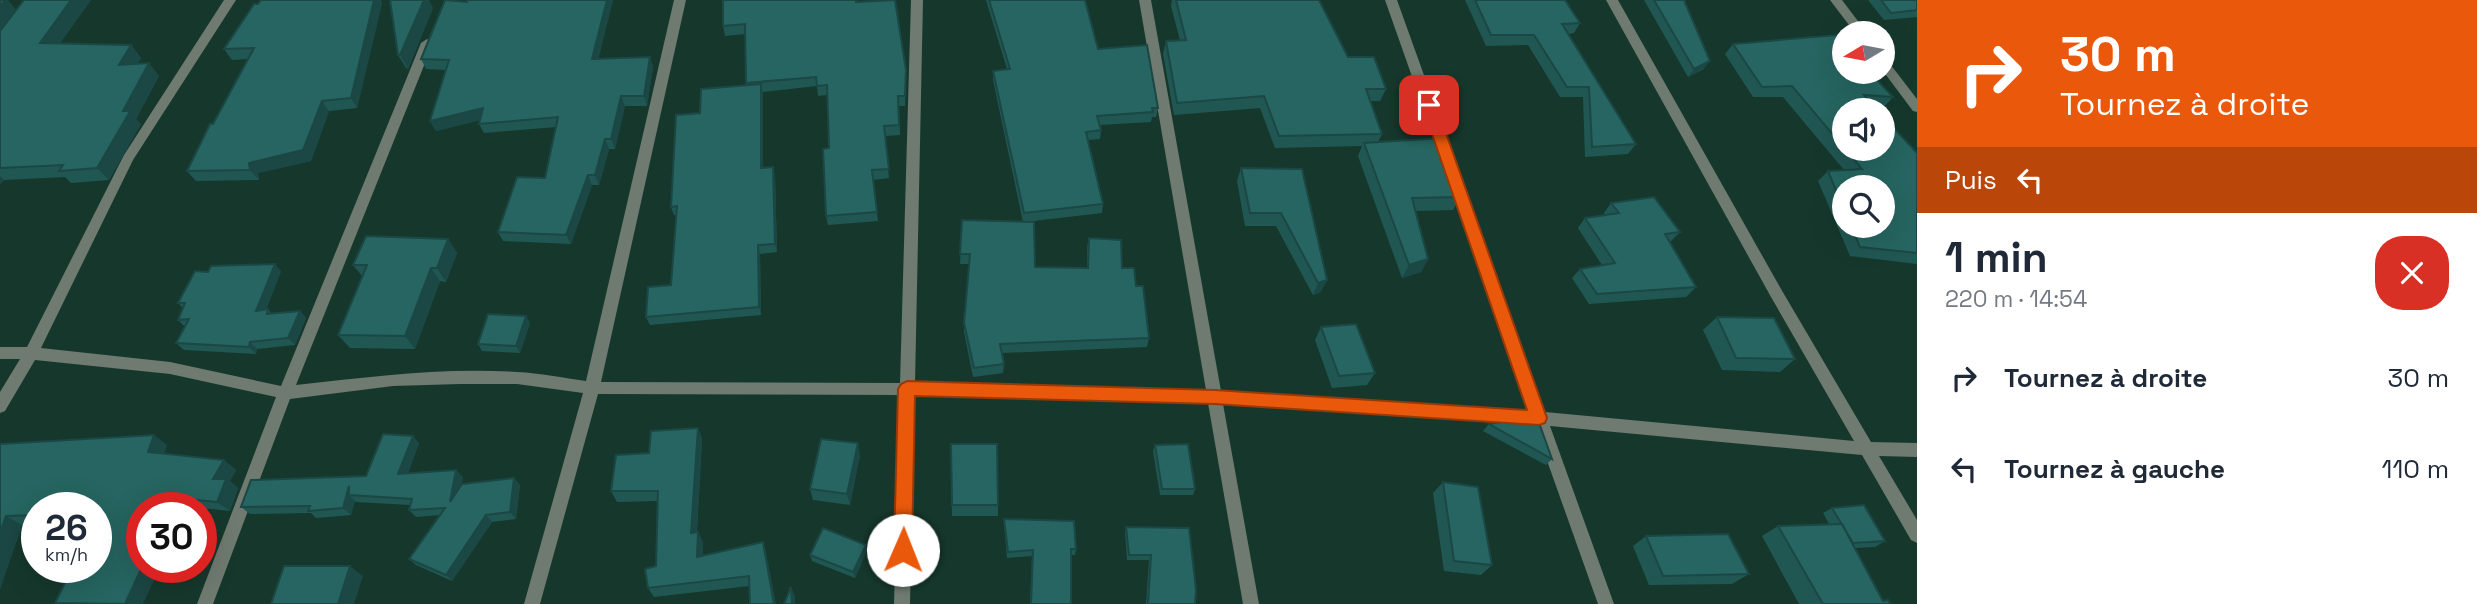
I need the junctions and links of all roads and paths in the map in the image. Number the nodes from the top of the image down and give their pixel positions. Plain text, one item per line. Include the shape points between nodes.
1 (230, 0) edge
2 (680, 0) edge
3 (917, 0) edge
4 (1145, 0) edge
5 (1391, 0) edge
6 (1612, 0) edge
7 (1836, 0) edge
8 (1852, 21) edge
9 (436, 23) edge
10 (1895, 79) edge
11 (1917, 108) edge
12 (0, 353) edge
13 (31, 353) junction
14 (592, 388) junction
15 (907, 389) junction
16 (285, 393) junction
17 (1215, 397) junction
18 (0, 406) edge
19 (1539, 418) junction
20 (1868, 449) junction
21 (1917, 450) edge
22 (1917, 535) edge
23 (205, 604) edge
24 (532, 604) edge
25 (902, 604) edge
26 (1251, 604) edge
27 (1606, 604) edge

1 - 13 street via 128,158
2 - 14 street
3 - 15 street
4 - 17 street
5 - 19 street
6 - 20 street
7 - 8 street
9 - 16 street
10 - 11 street
12 - 13 street
13 - 16 street via 170,368
13 - 18 street
14 - 15 street
14 - 16 street via 517,378 460,378 393,380
14 - 24 street
15 - 17 street
15 - 25 street
16 - 23 street
17 - 19 street
17 - 26 street
19 - 20 street
19 - 27 street
20 - 21 street
20 - 22 street

